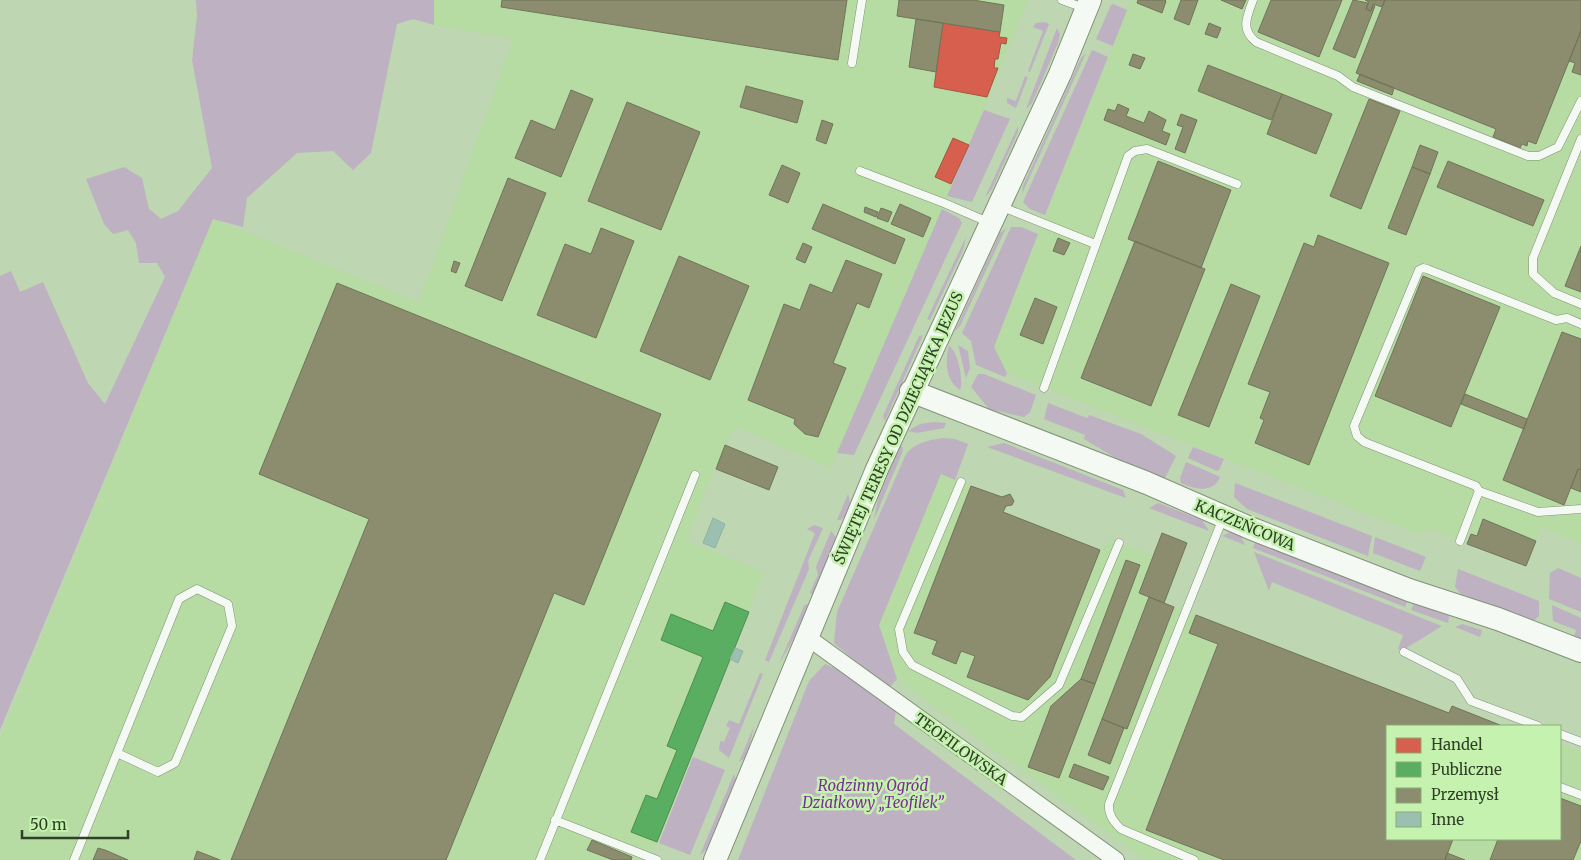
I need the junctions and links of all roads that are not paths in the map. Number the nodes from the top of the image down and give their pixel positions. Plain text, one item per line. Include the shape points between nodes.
1 (862, 0) edge
2 (1062, 0) edge
3 (1253, 0) edge
4 (1088, 4) edge
5 (852, 63) dead end
6 (1581, 101) edge
7 (1581, 139) edge
8 (860, 171) dead end
9 (1237, 184) dead end
10 (994, 214) junction
11 (1095, 244) junction
12 (1581, 304) edge
13 (1581, 324) edge
14 (1044, 388) dead end
15 (911, 391) junction
16 (695, 475) dead end
17 (961, 482) dead end
18 (1479, 491) junction
19 (1581, 509) edge
20 (1223, 516) junction
21 (1460, 541) dead end
22 (1119, 543) dead end
23 (807, 637) junction
24 (1581, 651) edge
25 (1404, 652) dead end
26 (1535, 725) edge
27 (1561, 734) edge
28 (1581, 742) edge
29 (117, 753) junction
30 (1561, 787) edge
31 (1581, 795) edge
32 (555, 820) junction
33 (543, 859) edge
34 (74, 860) edge
35 (657, 860) edge
36 (716, 860) edge
37 (1116, 860) edge
38 (1194, 860) edge

1 - 5 lane
2 - 4 lane
3 - 6 lane via 1245,27 1256,42 1338,76 1353,87 1528,156 1546,154 1558,147
4 - 10 street, ŚWIĘTEJ TERESY OD DZIECIĄTKA JEZUS via 1060,74
7 - 12 lane via 1533,258 1533,274 1554,293
8 - 10 lane via 944,203
9 - 11 lane via 1147,150 1135,151 1128,156
10 - 11 lane
10 - 15 street, ŚWIĘTEJ TERESY OD DZIECIĄTKA JEZUS
11 - 14 lane
13 - 18 lane via 1567,318 1556,320 1426,269 1419,270 1354,426 1357,436 1364,442 1476,486
15 - 20 street, KACZEŃCOWA via 1070,452
15 - 23 street, ŚWIĘTEJ TERESY OD DZIECIĄTKA JEZUS
16 - 32 lane
17 - 22 lane via 899,629 903,652 912,665 1012,716 1022,717 1059,685
18 - 19 lane via 1538,512
18 - 21 lane
20 - 24 street, KACZEŃCOWA via 1409,590
20 - 38 lane via 1109,804 1114,821 1121,829
23 - 36 street, ŚWIĘTEJ TERESY OD DZIECIĄTKA JEZUS
23 - 37 street, TEOFILOWSKA
25 - 26 lane via 1457,679 1471,701
27 - 28 lane
29 - 29 lane via 179,599 197,589 228,604 232,626 175,763 158,772
29 - 34 lane
30 - 31 lane
32 - 33 lane
32 - 35 lane

